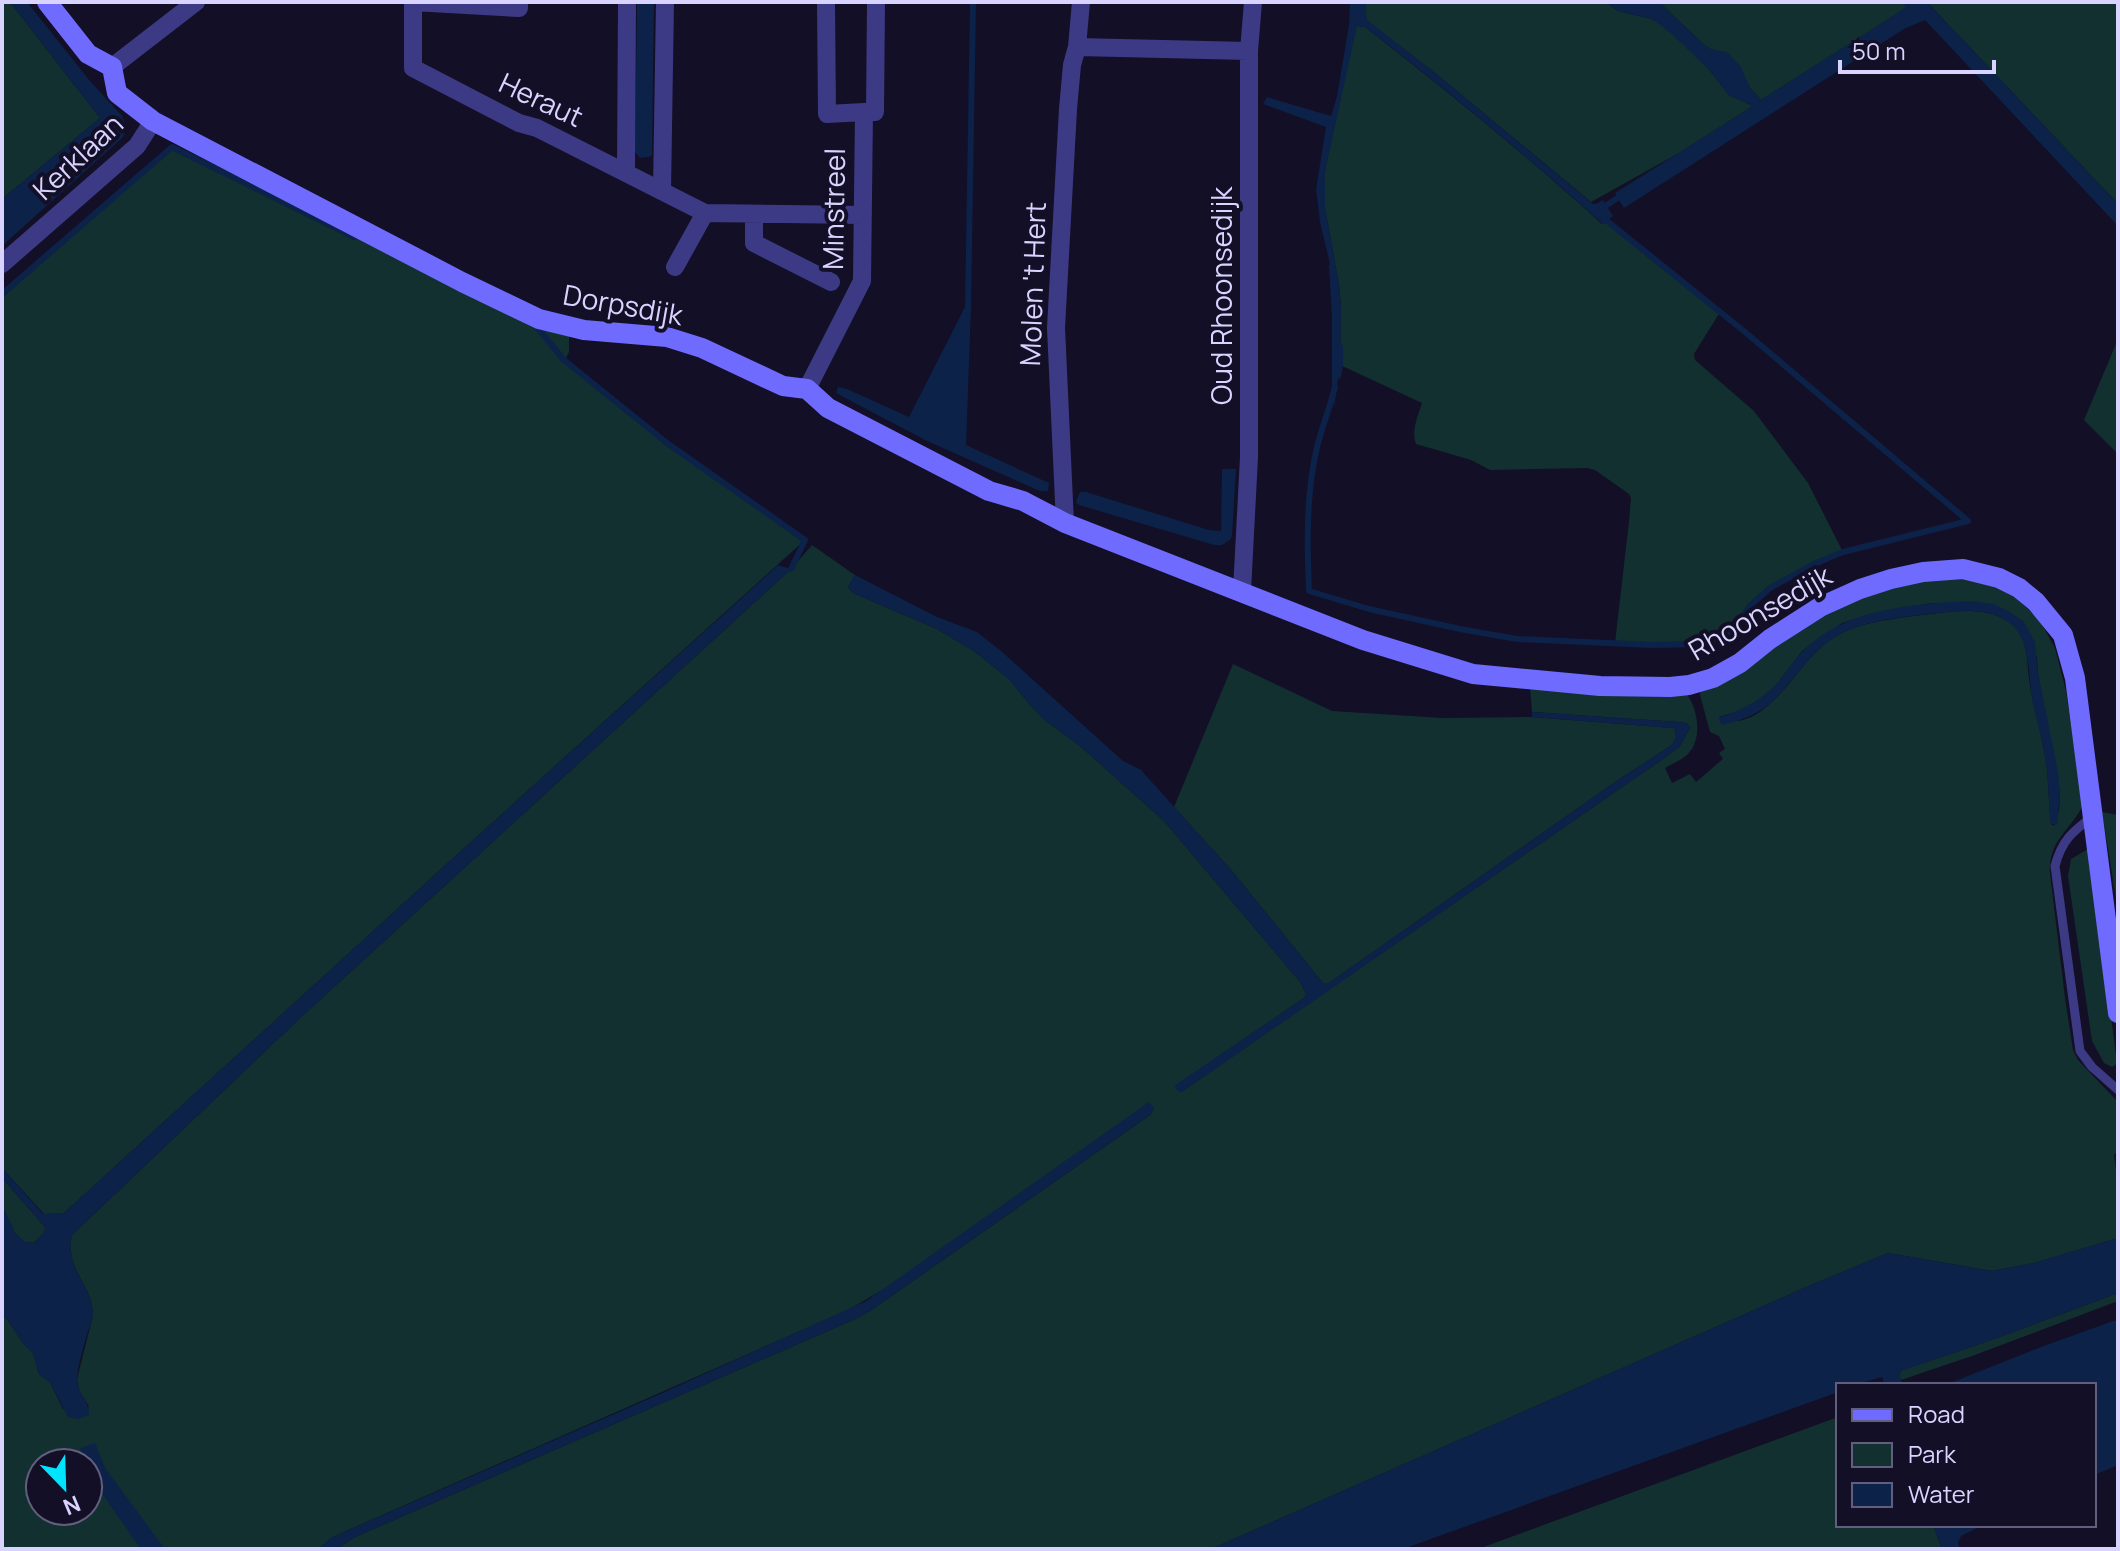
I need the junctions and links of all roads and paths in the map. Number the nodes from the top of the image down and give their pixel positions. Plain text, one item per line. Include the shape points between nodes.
1 (47, 2) edge
2 (196, 2) edge
3 (413, 2) edge
4 (519, 2) edge
5 (627, 2) edge
6 (665, 2) edge
7 (826, 2) edge
8 (876, 2) edge
9 (1081, 2) edge
10 (1253, 2) edge
11 (1077, 47) junction
12 (1249, 51) junction
13 (112, 67) junction
14 (864, 112) junction
15 (153, 121) junction
16 (626, 172) junction
17 (662, 190) junction
18 (705, 213) junction
19 (754, 215) junction
20 (863, 215) junction
21 (2, 264) edge
22 (675, 267) dead end
23 (831, 282) dead end
24 (807, 389) junction
25 (1065, 523) junction
26 (1242, 591) junction
27 (2093, 816) junction
28 (2118, 1013) edge
29 (2118, 1090) edge

1 - 13 street, Dorpsdijk via 88,54
2 - 13 street
3 - 4 street via 519,8
3 - 16 street, Heraut via 413,68
5 - 16 street
6 - 17 street
7 - 14 street, Minstreel via 827,114
8 - 14 street, Minstreel via 875,112
9 - 11 street, Molen 't Hert
10 - 12 street, Oud Rhoonsedijk
11 - 12 street
11 - 25 street, Molen 't Hert via 1068,109 1056,328
12 - 26 street, Oud Rhoonsedijk via 1249,457
13 - 15 street, Dorpsdijk via 117,93
14 - 20 street, Minstreel
15 - 21 street, Kerklaan via 137,146
15 - 24 street, Dorpsdijk via 539,319 584,330 667,337 783,386
16 - 17 street, Heraut
17 - 18 street, Heraut
18 - 19 street, Heraut
18 - 22 street
19 - 20 street, Heraut
19 - 23 street via 754,243
20 - 24 street, Minstreel via 862,281
24 - 25 street, Dorpsdijk via 828,408 989,491
25 - 26 street, Dorpsdijk
26 - 27 street, Rhoonsedijk via 1363,640 1473,674 1670,687 1713,678 1820,607 1860,589 1923,572 1963,569 1999,578 2036,602 2063,635 2075,678
27 - 28 street, Rhoonsedijk
27 - 29 lane via 2060,848 2055,866 2080,1051

